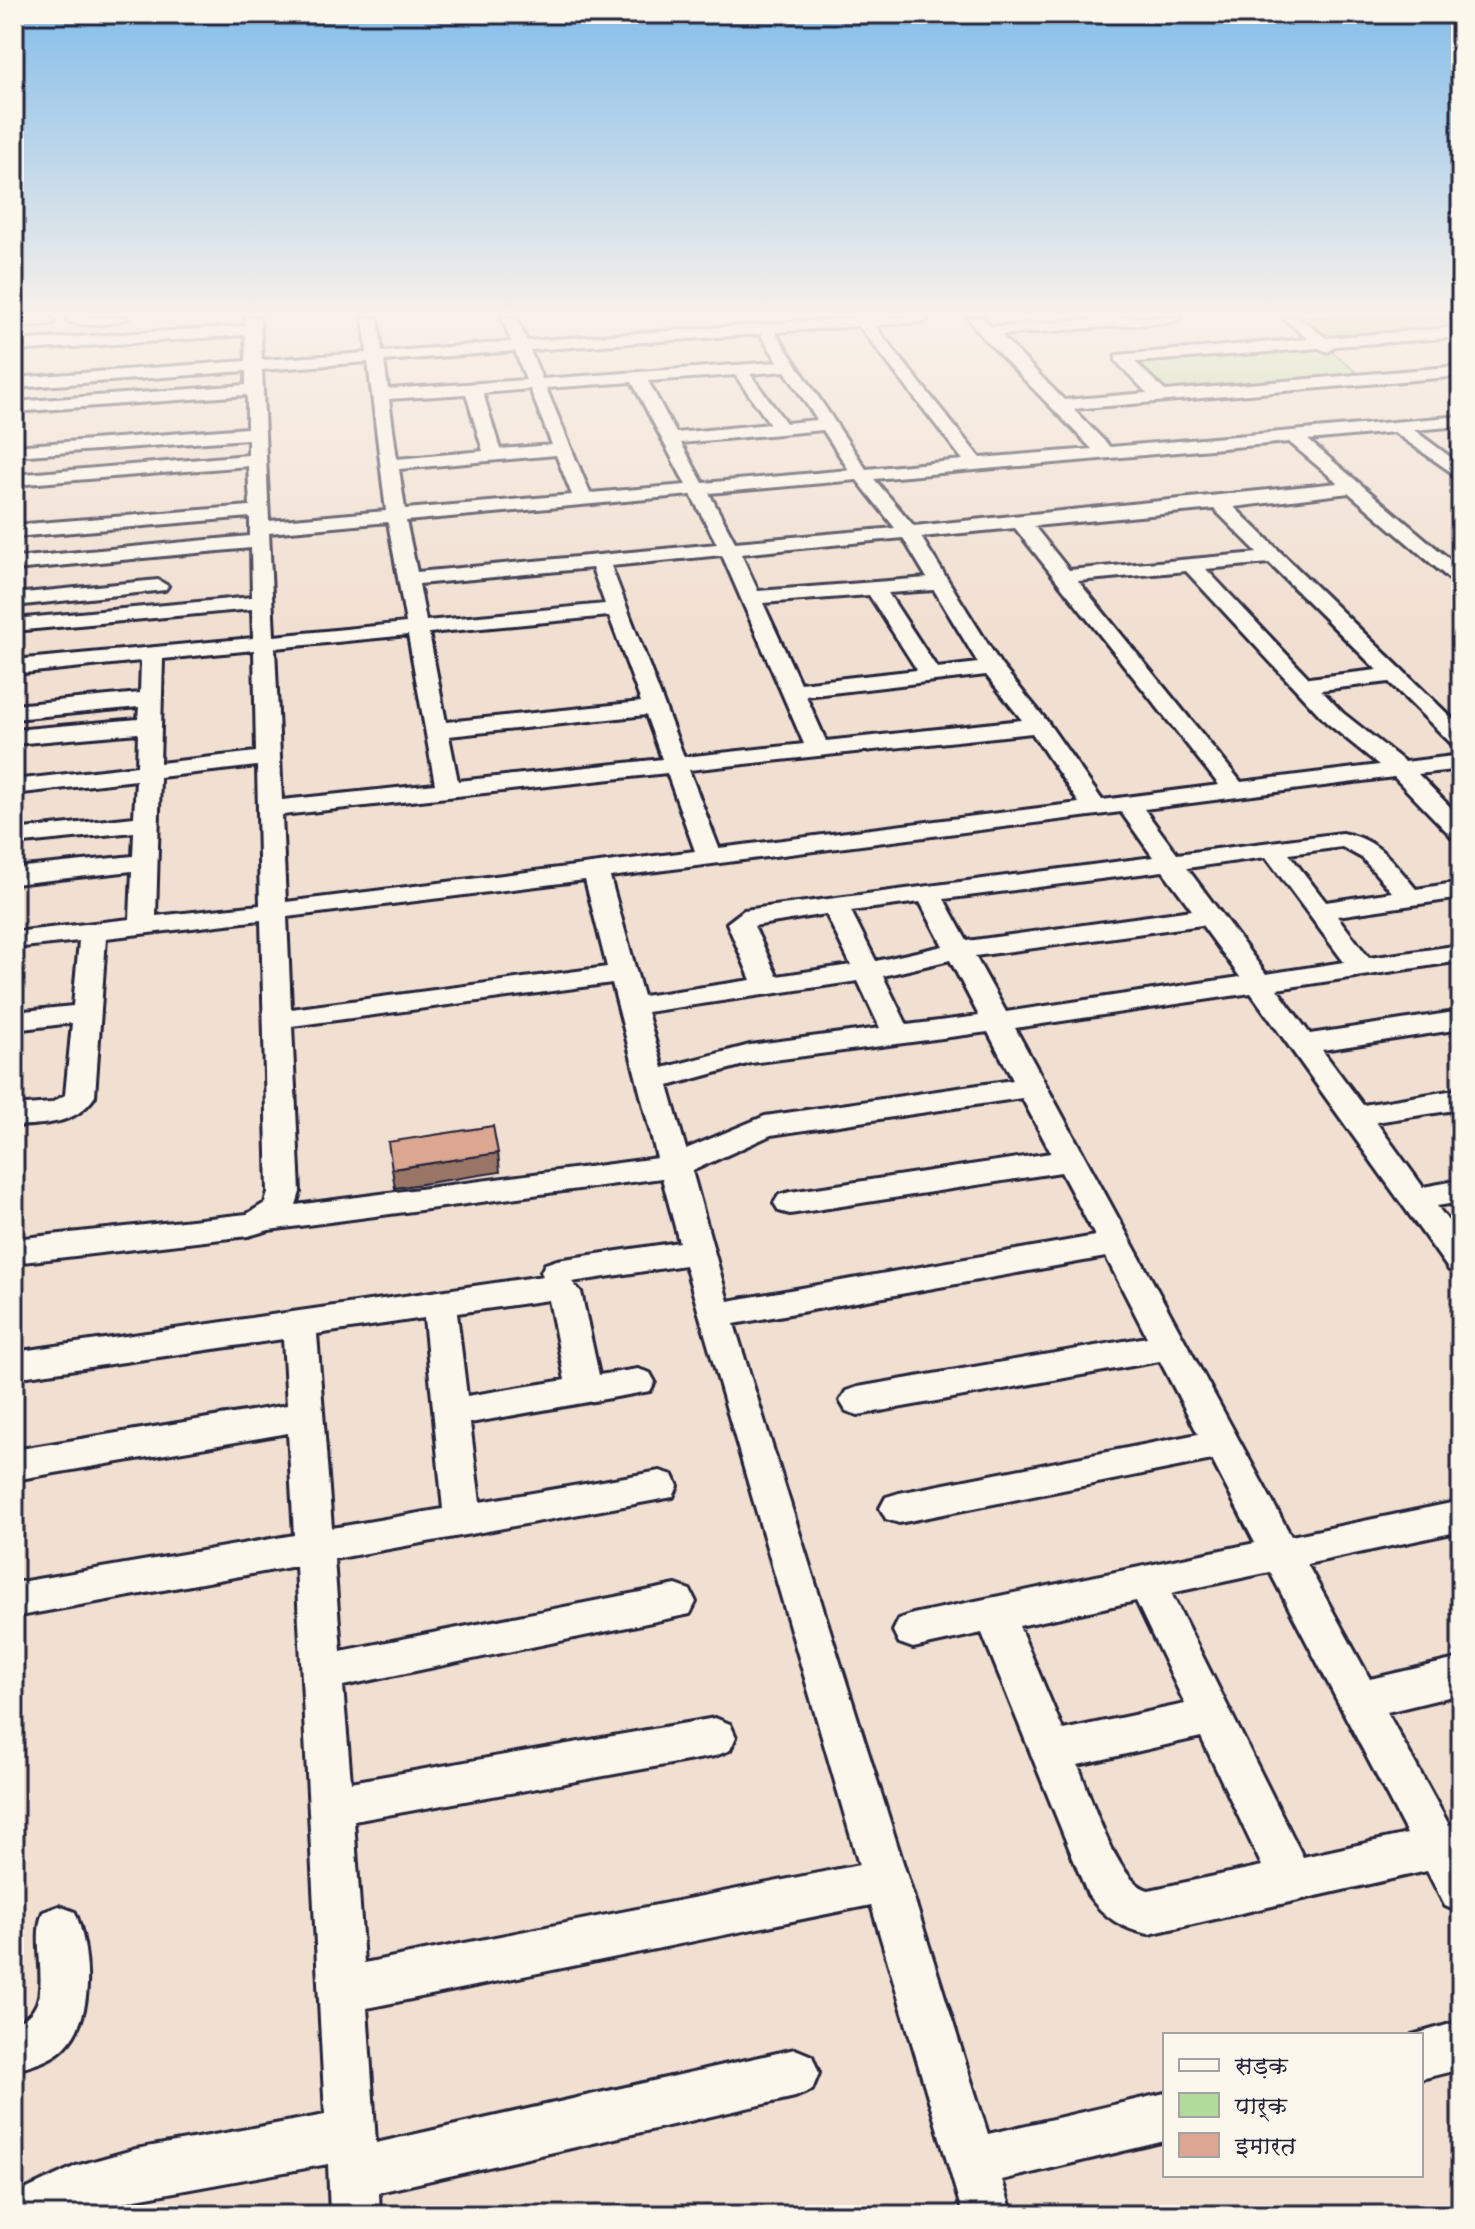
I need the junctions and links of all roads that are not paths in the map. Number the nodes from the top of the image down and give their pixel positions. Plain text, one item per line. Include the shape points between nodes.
1 (59, 421) edge
2 (167, 421) edge
3 (255, 421) edge
4 (383, 421) edge
5 (483, 421) edge
6 (551, 421) edge
7 (661, 421) edge
8 (776, 421) edge
9 (826, 421) edge
10 (941, 421) edge
11 (1076, 421) edge
12 (1461, 421) edge
13 (828, 424) junction
14 (1398, 427) junction
15 (782, 429) junction
16 (255, 433) junction
17 (1293, 436) junction
18 (670, 439) junction
19 (167, 440) junction
20 (16, 446) edge
21 (55, 448) junction
22 (562, 449) junction
23 (1107, 454) junction
24 (494, 457) junction
25 (257, 460) junction
26 (975, 464) junction
27 (389, 465) junction
28 (111, 472) junction
29 (861, 474) junction
30 (1461, 474) edge
31 (49, 477) junction
32 (14, 480) edge
33 (164, 481) junction
34 (1353, 487) junction
35 (697, 489) junction
36 (583, 499) junction
37 (1219, 503) junction
38 (396, 516) junction
39 (162, 519) junction
40 (1020, 521) junction
41 (104, 524) junction
42 (259, 527) junction
43 (14, 531) edge
44 (909, 532) junction
45 (729, 549) junction
46 (159, 550) junction
47 (1274, 557) junction
48 (599, 561) junction
49 (14, 564) edge
50 (1191, 565) junction
51 (1064, 576) junction
52 (407, 579) junction
53 (1461, 579) edge
54 (940, 583) junction
55 (158, 586) junction
56 (875, 588) junction
57 (751, 598) junction
58 (14, 600) edge
59 (262, 602) junction
60 (616, 609) junction
61 (157, 612) junction
62 (14, 625) edge
63 (415, 627) junction
64 (263, 642) junction
65 (152, 653) junction
66 (14, 667) edge
67 (992, 668) junction
68 (931, 675) junction
69 (1394, 675) junction
70 (1304, 685) junction
71 (792, 691) junction
72 (150, 699) junction
73 (653, 708) junction
74 (14, 712) edge
75 (149, 725) junction
76 (1038, 725) junction
77 (436, 730) junction
78 (14, 737) edge
79 (1461, 740) edge
80 (818, 749) junction
81 (268, 758) junction
82 (1461, 762) edge
83 (674, 765) junction
84 (1400, 770) junction
85 (146, 772) junction
86 (14, 787) edge
87 (448, 790) junction
88 (1235, 790) junction
89 (1128, 804) junction
90 (1095, 808) junction
91 (270, 809) junction
92 (145, 823) junction
93 (1461, 832) edge
94 (14, 837) edge
95 (1273, 850) junction
96 (710, 856) junction
97 (144, 862) junction
98 (1170, 863) junction
99 (595, 870) junction
100 (14, 876) edge
101 (1461, 890) edge
102 (928, 893) junction
103 (1410, 898) junction
104 (835, 905) junction
105 (274, 911) junction
106 (1319, 911) junction
107 (1209, 916) junction
108 (143, 925) junction
109 (93, 931) junction
110 (14, 940) edge
111 (959, 950) junction
112 (1461, 953) edge
113 (1362, 967) junction
114 (867, 971) junction
115 (1257, 982) junction
116 (768, 986) junction
117 (627, 990) junction
118 (86, 1013) junction
119 (278, 1019) junction
120 (1461, 1020) edge
121 (14, 1021) edge
122 (997, 1022) junction
123 (898, 1035) junction
124 (1302, 1044) junction
125 (652, 1081) junction
126 (1031, 1087) junction
127 (1461, 1099) edge
128 (14, 1116) edge
129 (1354, 1116) junction
130 (1071, 1160) junction
131 (675, 1166) junction
132 (1461, 1191) edge
133 (1415, 1199) junction
134 (790, 1203) dead end
135 (270, 1219) junction
136 (1115, 1244) junction
137 (14, 1251) edge
138 (698, 1251) junction
139 (1461, 1262) edge
140 (557, 1272) dead end
141 (439, 1305) junction
142 (716, 1315) junction
143 (299, 1325) junction
144 (1170, 1346) junction
145 (14, 1365) edge
146 (638, 1382) dead end
147 (585, 1390) junction
148 (858, 1401) dead end
149 (450, 1412) junction
150 (304, 1416) junction
151 (1222, 1444) junction
152 (14, 1465) edge
153 (660, 1486) dead end
154 (899, 1508) dead end
155 (1461, 1516) edge
156 (463, 1521) junction
157 (314, 1547) junction
158 (1281, 1554) junction
159 (1146, 1582) junction
160 (14, 1600) edge
161 (676, 1602) dead end
162 (994, 1614) junction
163 (913, 1631) dead end
164 (322, 1672) junction
165 (1461, 1676) edge
166 (1360, 1700) junction
167 (1212, 1716) junction
168 (715, 1737) dead end
169 (1052, 1752) junction
170 (331, 1805) junction
171 (1450, 1846) edge
172 (1291, 1879) junction
173 (886, 1881) junction
174 (1461, 1891) edge
175 (59, 1928) dead end
176 (343, 1990) junction
177 (1461, 2045) edge
178 (14, 2047) edge
179 (1423, 2054) edge
180 (795, 2073) dead end
181 (1163, 2117) edge
182 (972, 2163) junction
183 (352, 2174) edge
184 (27, 2215) edge
185 (988, 2215) edge

1 - 21 street
2 - 19 street
3 - 16 street
4 - 27 street
5 - 24 street
6 - 22 street
7 - 18 street
8 - 15 street
9 - 13 street
10 - 26 street
11 - 23 street
12 - 14 street
13 - 15 street
13 - 29 street
14 - 17 street
14 - 30 street
15 - 18 street
16 - 19 street
16 - 25 street
17 - 23 street
17 - 34 street
18 - 35 street
19 - 21 street
20 - 21 street
20 - 32 street
21 - 31 street
22 - 24 street
22 - 36 street
23 - 26 street
24 - 27 street
25 - 33 street
25 - 42 street
26 - 29 street
27 - 38 street
28 - 31 street
28 - 33 street
28 - 41 street
29 - 35 street
29 - 44 street
31 - 32 street
33 - 39 street
34 - 37 street
34 - 53 street
35 - 36 street
35 - 45 street
36 - 38 street
37 - 40 street
37 - 47 street
38 - 42 street
38 - 52 street
39 - 41 street
39 - 42 street
40 - 44 street
40 - 51 street
41 - 43 street
42 - 46 street
42 - 59 street
44 - 45 street
44 - 54 street
45 - 48 street
45 - 57 street
46 - 49 street
46 - 55 street
47 - 50 street
47 - 69 street
48 - 52 street
48 - 60 street
50 - 51 street
50 - 70 street
51 - 88 street
52 - 63 street
54 - 56 street
54 - 67 street
55 - 58 street
55 - 61 street
56 - 57 street
56 - 68 street
57 - 71 street
59 - 61 street
59 - 64 street
60 - 63 street
60 - 73 street
61 - 62 street
63 - 64 street
63 - 77 street
64 - 65 street
64 - 81 street
65 - 66 street
65 - 72 street
67 - 68 street
67 - 76 street
68 - 71 street
69 - 70 street
69 - 79 street
70 - 84 street via 1335,718
71 - 80 street
72 - 74 street
72 - 75 street
73 - 77 street
73 - 83 street
75 - 78 street
75 - 85 street
76 - 80 street
76 - 90 street
77 - 87 street
80 - 83 street
81 - 85 street
81 - 91 street
82 - 84 street
83 - 87 street
83 - 96 street
84 - 88 street
84 - 93 street
85 - 86 street
85 - 92 street
87 - 91 street
88 - 89 street
89 - 90 street
89 - 98 street
90 - 96 street
91 - 105 street
92 - 94 street
92 - 97 street
95 - 98 street
95 - 103 street via 1351,840 1364,847
95 - 106 street
96 - 99 street
97 - 100 street
97 - 108 street
98 - 102 street
98 - 107 street
99 - 105 street
99 - 117 street
101 - 103 street
102 - 104 street
102 - 111 street
103 - 106 street
104 - 114 street
104 - 116 street via 753,916 740,923
105 - 108 street
105 - 119 street
106 - 113 street
107 - 111 street
107 - 115 street
108 - 109 street
109 - 110 street
109 - 118 street
111 - 114 street
111 - 122 street
112 - 113 street
113 - 115 street
114 - 116 street
114 - 123 street
115 - 122 street
115 - 124 street
116 - 117 street
117 - 119 street
117 - 125 street
118 - 121 street
118 - 128 street via 76,1104
119 - 135 street via 284,1192
120 - 124 street
122 - 123 street
122 - 126 street
123 - 125 street via 750,1054
124 - 129 street
125 - 131 street
126 - 130 street
126 - 131 street via 765,1126
127 - 129 street
129 - 133 street
130 - 134 street
130 - 136 street
131 - 135 street
131 - 138 street
132 - 133 street
133 - 139 street
135 - 137 street
136 - 142 street
136 - 144 street
138 - 140 street
138 - 142 street
141 - 143 street
141 - 147 street via 559,1288
141 - 149 street
142 - 173 street
143 - 145 street
143 - 150 street
144 - 148 street
144 - 151 street
146 - 147 street
147 - 149 street
149 - 156 street
150 - 152 street
150 - 157 street
151 - 154 street
151 - 158 street
153 - 156 street
155 - 158 street
156 - 157 street
157 - 160 street
157 - 164 street
158 - 159 street
158 - 166 street
159 - 162 street
159 - 167 street
161 - 164 street
162 - 163 street
162 - 169 street
164 - 170 street
165 - 166 street
166 - 171 street
167 - 169 street
167 - 172 street
168 - 170 street
169 - 172 street via 1104,1880 1132,1910 1149,1912
170 - 176 street
171 - 172 street
171 - 174 street
173 - 176 street
173 - 182 street
175 - 178 street via 60,2015 51,2031
176 - 183 street
177 - 179 street
180 - 183 street
181 - 182 street
182 - 185 street
183 - 184 street via 136,2174 76,2191

